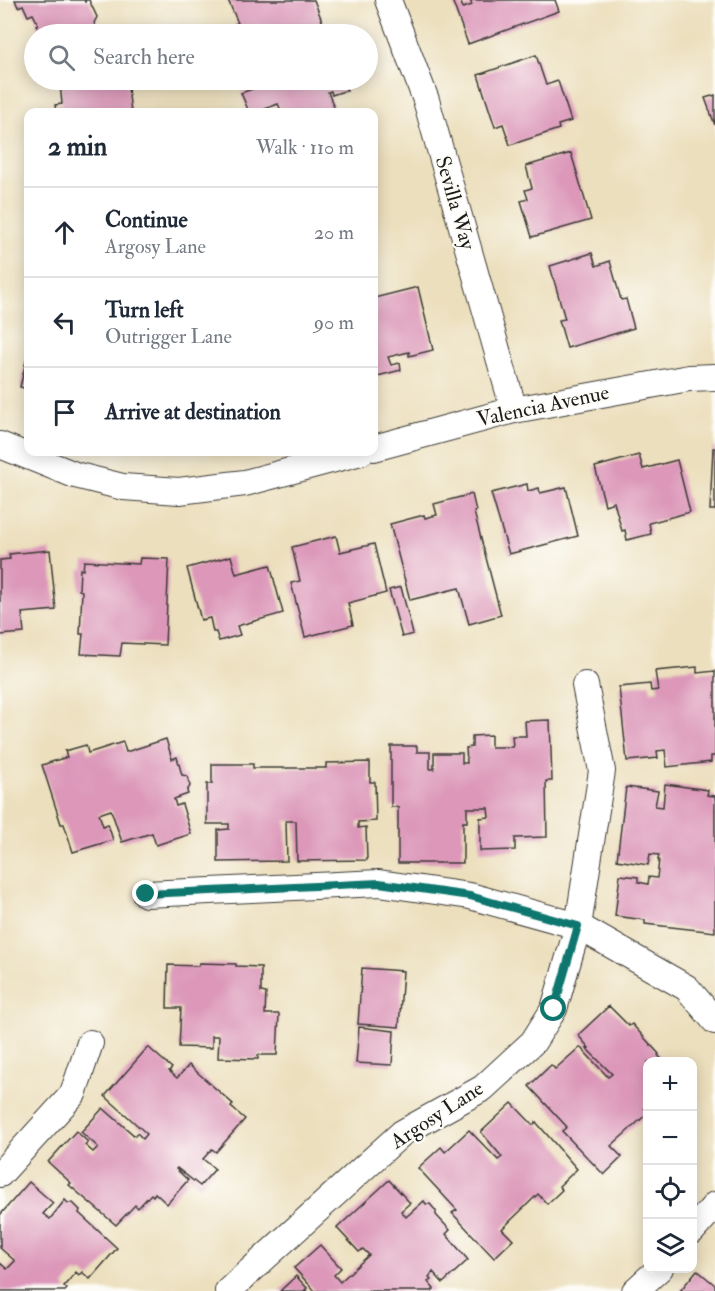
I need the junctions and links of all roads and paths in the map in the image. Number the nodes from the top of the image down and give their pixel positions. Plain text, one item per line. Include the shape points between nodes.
1 (388, 0) edge
2 (715, 377) edge
3 (513, 410) junction
4 (0, 445) edge
5 (378, 447) edge
6 (24, 455) edge
7 (28, 456) edge
8 (346, 456) edge
9 (585, 685) dead end
10 (146, 894) dead end
11 (578, 926) junction
12 (715, 1021) edge
13 (90, 1043) dead end
14 (0, 1174) edge
15 (715, 1205) edge
16 (697, 1226) edge
17 (655, 1273) edge
18 (228, 1291) edge
19 (634, 1291) edge

1 - 3 street, Sevilla Way via 426,100
2 - 3 street, Valencia Avenue via 689,378
3 - 5 street, Valencia Avenue
4 - 6 street
7 - 8 street via 75,475 123,487 179,491 245,483
9 - 11 street, Argosy Lane via 602,771
10 - 11 street via 379,883 470,896
11 - 12 street via 687,988
11 - 18 street, Argosy Lane via 554,1009 533,1042 483,1088 402,1133
13 - 14 street via 73,1094
15 - 16 street
17 - 19 street

